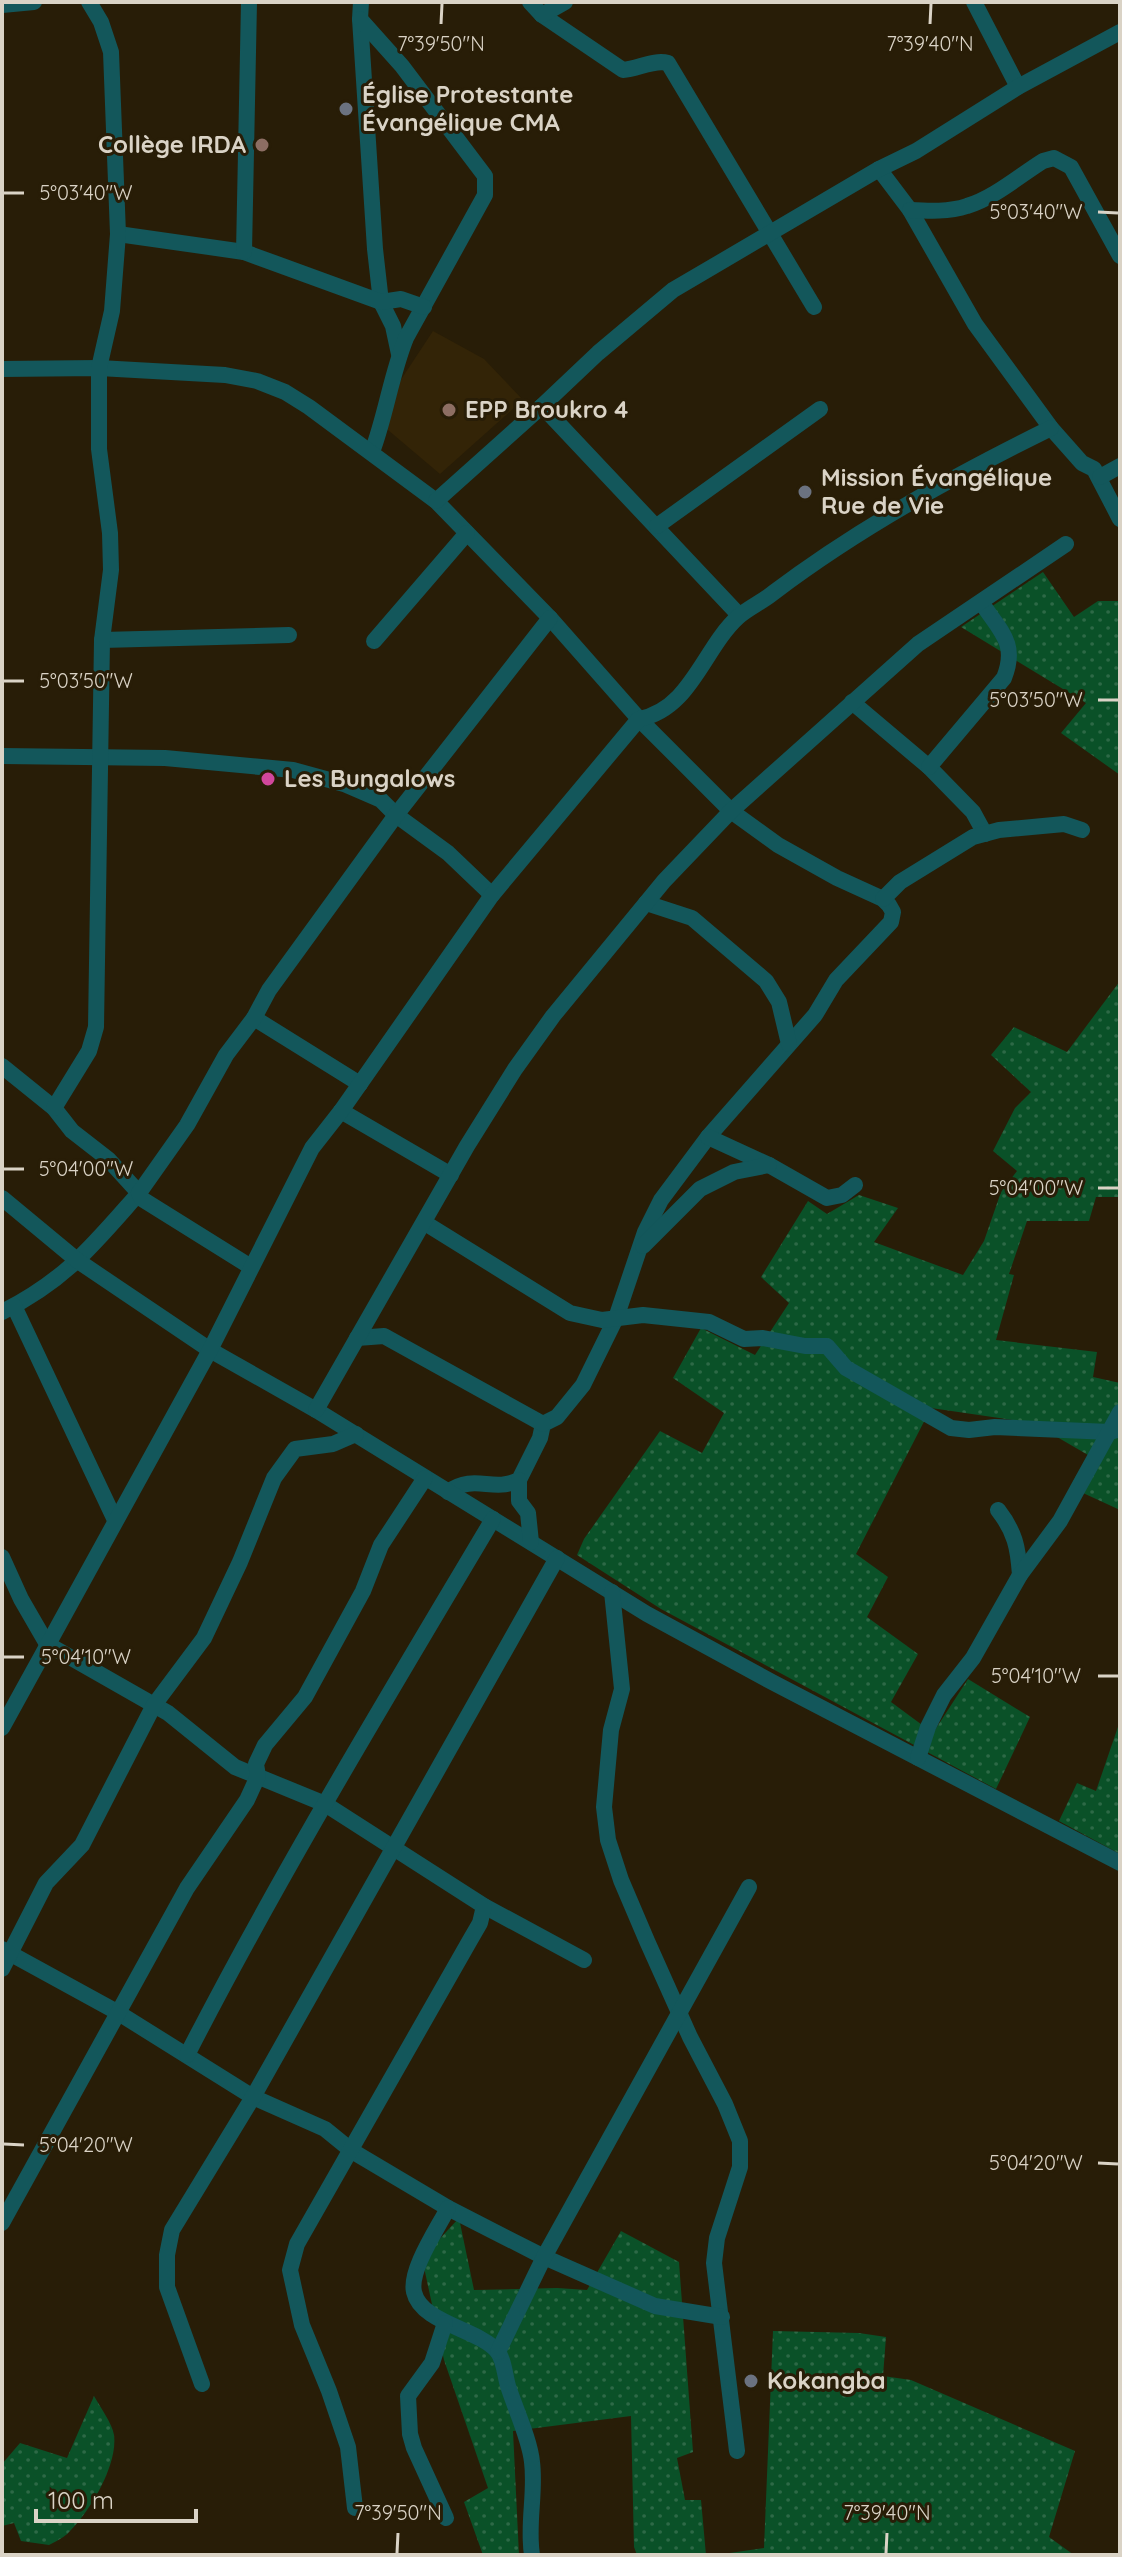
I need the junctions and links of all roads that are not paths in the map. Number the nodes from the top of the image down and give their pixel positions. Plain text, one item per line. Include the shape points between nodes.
1 (34, 2) edge
2 (89, 2) edge
3 (249, 2) edge
4 (361, 2) edge
5 (530, 2) edge
6 (565, 2) edge
7 (974, 2) edge
8 (2, 5) edge
9 (542, 15) junction
10 (360, 19) junction
11 (1120, 32) edge
12 (1018, 87) junction
13 (879, 169) junction
14 (910, 210) junction
15 (118, 234) junction
16 (769, 234) junction
17 (244, 252) junction
18 (1120, 256) edge
19 (381, 302) junction
20 (424, 307) junction
21 (814, 307) dead end
22 (399, 354) junction
23 (99, 368) junction
24 (2, 369) edge
25 (542, 406) junction
26 (820, 409) dead end
27 (1051, 428) junction
28 (372, 452) junction
29 (1120, 466) edge
30 (1100, 477) junction
31 (436, 501) junction
32 (1120, 519) edge
33 (657, 526) junction
34 (467, 533) junction
35 (1066, 544) dead end
36 (981, 602) junction
37 (739, 615) junction
38 (550, 618) junction
39 (289, 635) dead end
40 (102, 640) junction
41 (374, 641) dead end
42 (852, 702) junction
43 (639, 719) junction
44 (99, 755) junction
45 (2, 756) edge
46 (929, 767) junction
47 (731, 811) junction
48 (396, 815) junction
49 (1082, 830) dead end
50 (985, 834) junction
51 (492, 895) junction
52 (883, 899) junction
53 (646, 903) junction
54 (254, 1018) junction
55 (789, 1044) junction
56 (2, 1066) edge
57 (360, 1084) junction
58 (54, 1108) junction
59 (341, 1111) junction
60 (708, 1137) junction
61 (769, 1165) junction
62 (451, 1175) junction
63 (855, 1185) dead end
64 (139, 1193) junction
65 (2, 1198) edge
66 (425, 1223) junction
67 (639, 1249) junction
68 (78, 1261) junction
69 (251, 1267) junction
70 (8, 1309) edge
71 (616, 1318) junction
72 (357, 1338) junction
73 (210, 1350) junction
74 (316, 1410) junction
75 (1120, 1412) edge
76 (543, 1424) junction
77 (1115, 1431) edge
78 (356, 1434) junction
79 (425, 1478) junction
80 (519, 1480) junction
81 (448, 1492) junction
82 (998, 1510) dead end
83 (493, 1519) junction
84 (115, 1520) junction
85 (531, 1542) junction
86 (2, 1557) edge
87 (557, 1558) junction
88 (1020, 1575) junction
89 (612, 1592) junction
90 (47, 1644) junction
91 (154, 1705) junction
92 (2, 1728) edge
93 (918, 1758) junction
94 (258, 1776) junction
95 (325, 1804) junction
96 (393, 1849) junction
97 (1120, 1863) edge
98 (749, 1887) dead end
99 (484, 1906) junction
100 (5, 1958) edge
101 (584, 1960) dead end
102 (117, 2012) junction
103 (679, 2012) junction
104 (187, 2055) junction
105 (253, 2097) junction
106 (352, 2151) junction
107 (448, 2208) junction
108 (2, 2223) edge
109 (544, 2257) junction
110 (722, 2317) junction
111 (445, 2323) junction
112 (498, 2352) junction
113 (202, 2384) dead end
114 (737, 2451) dead end
115 (355, 2508) dead end
116 (446, 2518) dead end
117 (532, 2555) edge

1 - 8 street
2 - 15 street via 111,52
3 - 17 street
4 - 10 street
5 - 9 street
6 - 9 street
7 - 12 street
9 - 16 street via 623,70 660,60 668,63
10 - 19 street
10 - 20 street via 485,176 485,195
11 - 12 street
12 - 13 street
13 - 14 street
13 - 16 street
14 - 18 street via 969,206 1054,158 1071,167
14 - 27 street via 975,324
15 - 17 street
15 - 23 street via 112,311
16 - 21 street
16 - 25 street via 673,290
17 - 19 street
19 - 20 street via 401,299
19 - 22 street
20 - 22 street
22 - 28 street
23 - 24 street
23 - 28 street via 257,381 285,392
23 - 40 street via 99,449 111,570
25 - 31 street
25 - 33 street
26 - 33 street
27 - 30 street
27 - 37 street via 962,471
28 - 31 street
29 - 30 street
30 - 32 street
31 - 34 street
33 - 37 street
34 - 38 street
34 - 41 street
35 - 36 street
36 - 42 street via 918,644
36 - 46 street via 1011,650 1010,663 1004,678
37 - 43 street via 677,701 655,716
38 - 43 street
38 - 48 street
39 - 40 street
40 - 44 street
42 - 46 street
42 - 47 street
43 - 47 street
43 - 51 street
44 - 45 street
44 - 48 street via 293,770 362,790
44 - 58 street via 96,1027 89,1051
46 - 50 street via 973,812
47 - 52 street via 778,845
47 - 53 street
48 - 51 street via 448,853
48 - 54 street
49 - 50 street via 1064,824
50 - 52 street via 957,845
51 - 57 street
52 - 55 street via 893,912 891,922 836,980
53 - 55 street via 692,918 766,981 779,1002
53 - 62 street via 515,1069
54 - 57 street
54 - 64 street
55 - 60 street
56 - 58 street
57 - 59 street
58 - 64 street
59 - 62 street
59 - 69 street via 312,1148
60 - 61 street
60 - 67 street via 661,1200
61 - 63 street via 827,1198
61 - 67 street via 734,1172 700,1189
62 - 66 street
64 - 68 street
64 - 69 street
65 - 68 street
66 - 71 street via 570,1313
66 - 72 street
67 - 71 street
68 - 70 street
68 - 73 street
69 - 73 street
70 - 84 street
71 - 76 street via 583,1385 557,1417
71 - 77 street via 643,1315 709,1322 744,1339 827,1346 846,1368 960,1430
72 - 74 street
72 - 76 street via 384,1336
73 - 74 street
73 - 84 street
74 - 78 street
75 - 77 street
76 - 80 street
77 - 88 street
78 - 79 street
78 - 91 street via 333,1444 295,1449 274,1478 204,1638
79 - 81 street
79 - 94 street via 381,1545 363,1591 305,1697 265,1745 256,1764
80 - 81 street via 506,1485 468,1482
80 - 85 street
81 - 83 street
82 - 88 street via 1011,1527
83 - 85 street
83 - 95 street
84 - 90 street
85 - 87 street
86 - 90 street
87 - 89 street
87 - 96 street
88 - 93 street via 973,1658 944,1695
89 - 93 street
89 - 103 street via 622,1689 611,1730 604,1807 608,1840
90 - 91 street
90 - 92 street
91 - 94 street via 235,1767
91 - 100 street via 82,1845 46,1883
93 - 97 street
94 - 95 street
94 - 102 street
95 - 96 street
95 - 104 street
96 - 99 street
96 - 105 street
98 - 103 street
99 - 101 street
99 - 106 street via 475,1932
100 - 102 street
102 - 104 street
102 - 108 street
103 - 109 street
103 - 110 street via 740,2141 740,2167 714,2263
104 - 105 street
105 - 106 street via 325,2129
105 - 113 street via 172,2230 167,2255 167,2287
106 - 107 street
106 - 115 street via 297,2244 290,2270 302,2325 348,2447
107 - 109 street
107 - 111 street via 413,2277 418,2303
109 - 110 street via 655,2306
109 - 112 street
110 - 114 street
111 - 112 street via 470,2332
111 - 116 street via 432,2363 408,2396 414,2448
112 - 117 street via 532,2462

